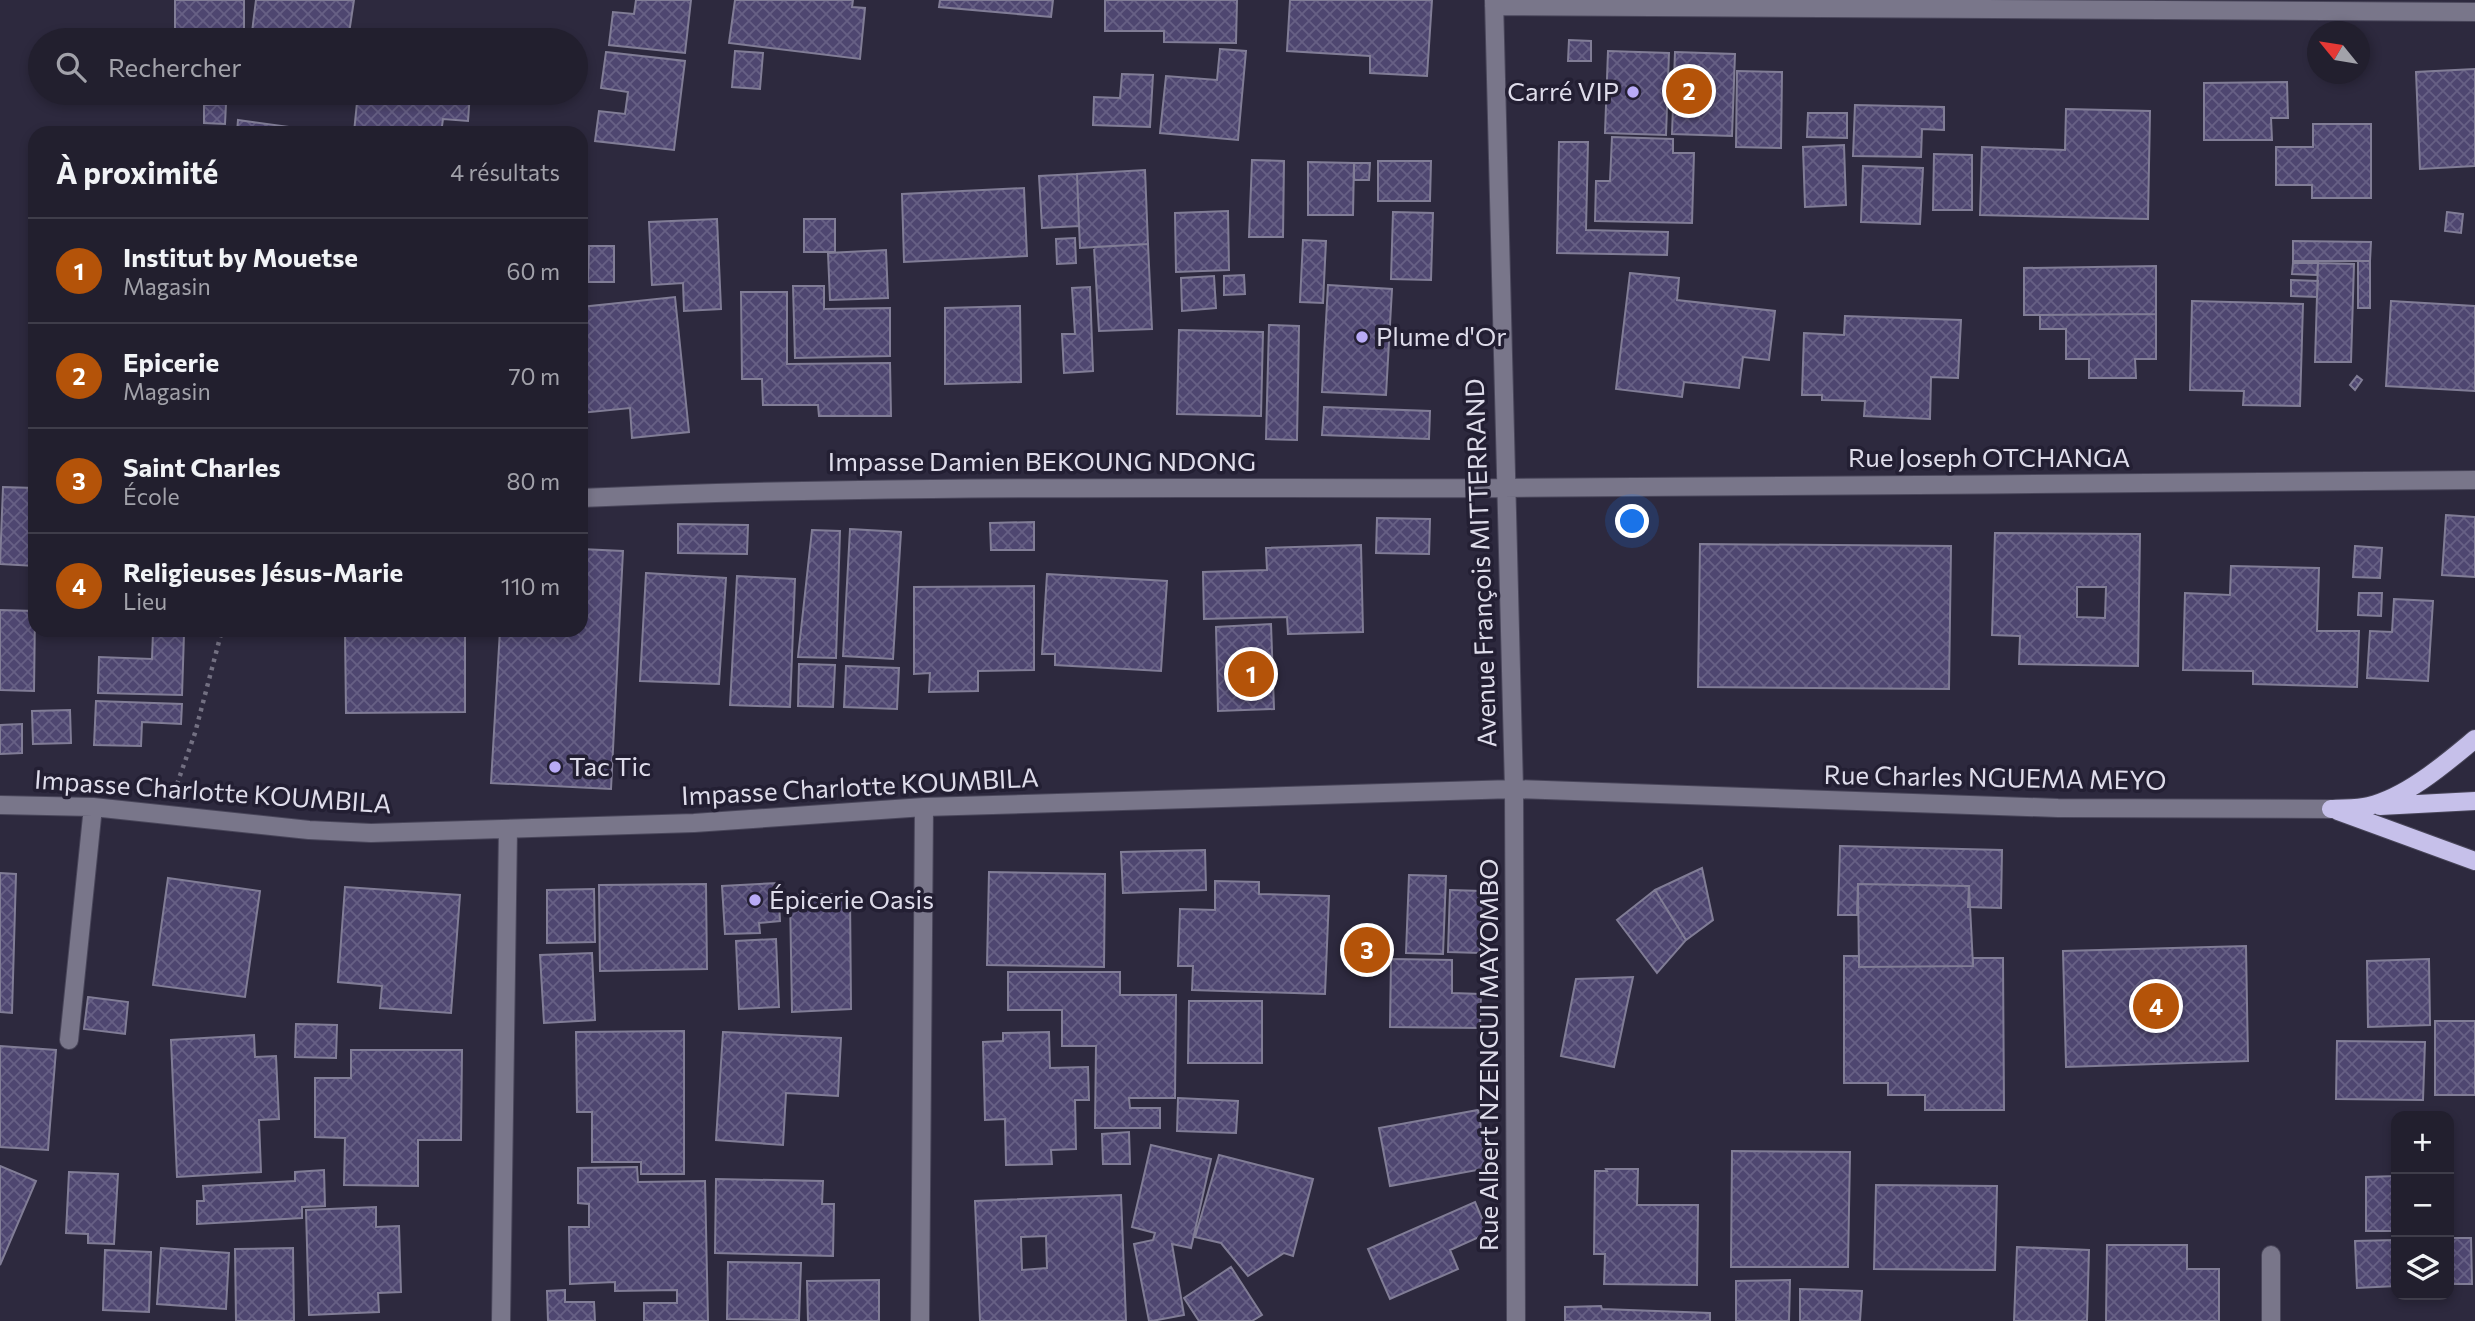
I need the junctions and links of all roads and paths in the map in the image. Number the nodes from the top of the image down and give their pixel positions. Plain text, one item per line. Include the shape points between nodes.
1 (1494, 3) edge
2 (2475, 12) edge
3 (2475, 480) edge
4 (1504, 488) junction
5 (588, 498) edge
6 (220, 637) edge
7 (2475, 739) edge
8 (1514, 789) junction
9 (2475, 801) edge
10 (0, 805) edge
11 (93, 807) junction
12 (924, 807) junction
13 (2331, 809) junction
14 (163, 813) junction
15 (508, 829) junction
16 (2475, 861) edge
17 (69, 1040) dead end
18 (2271, 1255) dead end
19 (501, 1321) edge
20 (920, 1321) edge
21 (1516, 1321) edge
22 (2271, 1321) edge

1 - 2 street
1 - 4 street, Avenue François MITTERRAND
3 - 4 street, Rue Joseph OTCHANGA
4 - 5 street, Impasse Damien BEKOUNG NDONG via 748,490
4 - 8 street, Avenue François MITTERRAND
6 - 14 path via 185,764
7 - 13 main road via 2388,799 2369,806
8 - 12 street, Impasse Charlotte KOUMBILA
8 - 13 street, Rue Charles NGUEMA MEYO via 2058,808
8 - 21 street, Rue Albert NZENGUI MAYOMBO
9 - 13 main road, Rue Charles NGUEMA MEYO
10 - 11 street, Impasse Charlotte KOUMBILA
11 - 14 street, Impasse Charlotte KOUMBILA
11 - 17 street
12 - 15 street, Impasse Charlotte KOUMBILA via 707,822
12 - 20 street
13 - 16 main road
14 - 15 street, Impasse Charlotte KOUMBILA via 334,831
15 - 19 street
18 - 22 street

